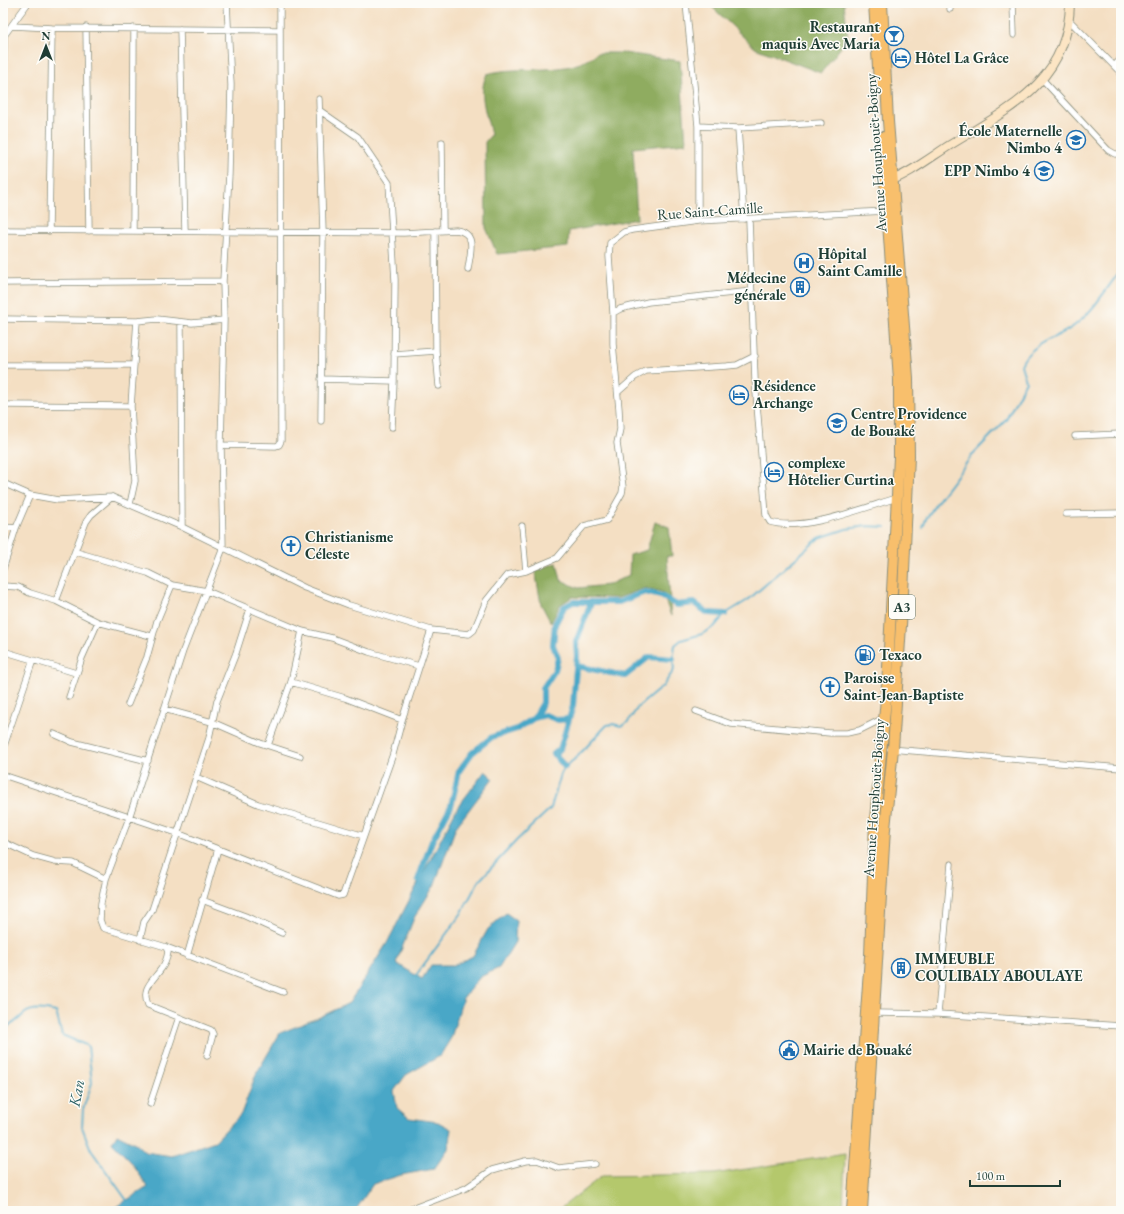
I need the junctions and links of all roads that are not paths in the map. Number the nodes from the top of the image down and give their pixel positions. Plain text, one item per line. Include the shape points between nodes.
1 (28, 3) edge
2 (227, 3) edge
3 (280, 3) edge
4 (686, 3) edge
5 (874, 3) edge
6 (882, 3) edge
7 (1012, 3) edge
8 (1070, 3) edge
9 (1070, 22) junction
10 (12, 26) junction
11 (86, 27) junction
12 (52, 28) junction
13 (134, 28) junction
14 (228, 28) junction
15 (180, 29) junction
16 (280, 30) junction
17 (1014, 35) dead end
18 (4, 37) edge
19 (1121, 58) edge
20 (1114, 66) junction
21 (1121, 73) edge
22 (1043, 80) junction
23 (3, 99) edge
24 (319, 99) dead end
25 (319, 110) junction
26 (821, 123) dead end
27 (698, 126) junction
28 (738, 128) junction
29 (442, 142) dead end
30 (1121, 154) edge
31 (889, 182) junction
32 (886, 211) junction
33 (746, 220) junction
34 (698, 221) junction
35 (3, 230) edge
36 (443, 230) junction
37 (48, 231) junction
38 (89, 231) junction
39 (133, 231) junction
40 (435, 231) junction
41 (185, 232) junction
42 (226, 232) junction
43 (393, 232) junction
44 (281, 233) junction
45 (323, 233) junction
46 (468, 269) dead end
47 (223, 281) junction
48 (3, 283) edge
49 (752, 291) junction
50 (613, 313) junction
51 (3, 319) edge
52 (224, 320) junction
53 (137, 321) junction
54 (181, 323) junction
55 (436, 351) junction
56 (394, 354) junction
57 (755, 356) junction
58 (3, 365) edge
59 (134, 366) junction
60 (321, 379) junction
61 (394, 381) junction
62 (439, 386) dead end
63 (618, 392) junction
64 (3, 405) edge
65 (131, 406) junction
66 (321, 422) dead end
67 (392, 427) dead end
68 (1121, 434) edge
69 (1075, 436) dead end
70 (221, 446) junction
71 (3, 483) edge
72 (30, 495) junction
73 (112, 497) junction
74 (897, 498) junction
75 (130, 504) junction
76 (1121, 513) edge
77 (1066, 514) dead end
78 (522, 526) dead end
79 (3, 527) edge
80 (182, 527) junction
81 (16, 528) junction
82 (223, 548) junction
83 (76, 552) junction
84 (3, 570) edge
85 (526, 571) junction
86 (172, 585) junction
87 (3, 586) edge
88 (207, 591) junction
89 (56, 601) junction
90 (250, 609) junction
91 (98, 622) junction
92 (431, 630) junction
93 (302, 632) junction
94 (151, 636) junction
95 (3, 651) edge
96 (33, 660) junction
97 (419, 666) junction
98 (76, 673) junction
99 (291, 682) junction
100 (69, 697) dead end
101 (128, 704) dead end
102 (164, 709) junction
103 (696, 711) dead end
104 (884, 718) junction
105 (402, 720) junction
106 (212, 722) junction
107 (54, 734) dead end
108 (268, 745) junction
109 (3, 749) edge
110 (882, 749) junction
111 (893, 749) junction
112 (300, 756) dead end
113 (148, 761) junction
114 (1121, 768) edge
115 (3, 775) edge
116 (196, 777) junction
117 (129, 818) junction
118 (177, 834) junction
119 (364, 836) junction
120 (3, 842) edge
121 (218, 849) junction
122 (951, 864) dead end
123 (106, 879) junction
124 (202, 900) junction
125 (282, 933) dead end
126 (140, 940) junction
127 (166, 947) junction
128 (187, 956) junction
129 (283, 992) dead end
130 (875, 1013) junction
131 (938, 1014) junction
132 (179, 1017) junction
133 (1121, 1026) edge
134 (207, 1056) dead end
135 (150, 1104) dead end
136 (595, 1164) dead end
137 (406, 1211) edge
138 (852, 1211) edge
139 (862, 1211) edge

1 - 10 street
2 - 14 street
3 - 16 street
4 - 27 street
5 - 31 highway, Avenue Houphouët-Boigny / A3
6 - 31 highway, Avenue Houphouët-Boigny / A3
7 - 17 street
8 - 9 street
9 - 20 street
9 - 22 street via 1057,60
10 - 12 street
10 - 18 street
11 - 12 street
11 - 13 street
11 - 38 street
12 - 37 street
13 - 15 street
13 - 39 street
14 - 15 street
14 - 16 street
14 - 42 street via 231,84
15 - 41 street
16 - 44 street
18 - 23 street
19 - 20 street
20 - 21 street
22 - 30 street via 1108,150
22 - 31 street via 1017,105
24 - 25 street
25 - 43 street via 358,137 386,177 390,190
25 - 45 street
26 - 28 street
27 - 28 street
27 - 34 street
28 - 33 street
29 - 36 street
31 - 32 highway, Avenue Houphouët-Boigny / A3
31 - 111 highway, Avenue Houphouët-Boigny / A3 via 908,378 909,449
32 - 33 street, Rue Saint-Camille
32 - 74 highway, Avenue Houphouët-Boigny / A3 via 899,380
33 - 34 street, Rue Saint-Camille
33 - 49 street
34 - 50 street, Rue Saint-Camille via 624,232 610,243
35 - 37 street
36 - 40 street
36 - 46 street via 456,230 468,234 471,243
37 - 38 street
38 - 39 street
39 - 41 street
40 - 43 street
40 - 55 street
41 - 42 street
42 - 44 street
42 - 47 street
43 - 45 street
43 - 56 street
44 - 45 street
44 - 70 street via 280,443 276,446
45 - 60 street
47 - 48 street
47 - 52 street
49 - 50 street via 648,302
49 - 57 street
50 - 63 street
51 - 53 street
52 - 54 street
52 - 70 street
53 - 54 street via 157,319
53 - 59 street
54 - 80 street
55 - 56 street
55 - 62 street
56 - 61 street
57 - 63 street via 737,365 646,371
57 - 74 street via 759,440 766,515 770,522 780,525 803,525
58 - 59 street
59 - 65 street
60 - 61 street
60 - 66 street
61 - 67 street
63 - 85 street via 620,429 617,443 622,493 610,516 603,522 584,526 557,558
64 - 65 street
65 - 75 street via 135,480
68 - 69 street
70 - 82 street
71 - 72 street
72 - 73 street via 58,500
72 - 81 street
73 - 75 street
73 - 83 street via 86,522
74 - 104 highway, Avenue Houphouët-Boigny / A3
75 - 80 street
76 - 77 street
78 - 85 street
79 - 81 street
80 - 82 street
81 - 84 street
82 - 88 street
82 - 92 street via 305,588 349,605
83 - 86 street via 148,573
83 - 89 street
85 - 92 street via 506,575 486,601 474,630 469,634
86 - 88 street
86 - 94 street
87 - 89 street via 18,587
88 - 90 street
88 - 102 street via 183,651
89 - 91 street
90 - 93 street
90 - 106 street
91 - 94 street
91 - 98 street
92 - 97 street
93 - 97 street via 332,638
93 - 99 street
94 - 101 street via 147,657
95 - 96 street
96 - 98 street
96 - 109 street
97 - 105 street
98 - 100 street
99 - 105 street via 345,698
99 - 108 street
102 - 106 street
102 - 113 street
103 - 104 street via 731,724 830,733 853,731
104 - 110 highway, Avenue Houphouët-Boigny / A3
105 - 119 street via 393,754
106 - 108 street
106 - 116 street
107 - 113 street via 72,742
108 - 112 street
110 - 111 street
110 - 138 highway, Avenue Houphouët-Boigny / A3 via 875,820 870,956
111 - 114 street
111 - 130 highway, Avenue Houphouët-Boigny / A3 via 885,829
113 - 117 street
115 - 117 street
116 - 118 street
116 - 119 street via 258,804
117 - 118 street
117 - 123 street
118 - 121 street
118 - 126 street via 152,910 144,922
119 - 121 street via 341,896
120 - 123 street via 33,856 54,862 73,863
121 - 124 street
122 - 131 street
123 - 126 street via 100,924 103,928
124 - 125 street
124 - 128 street
126 - 127 street
127 - 128 street
127 - 132 street via 166,960 147,987 145,998 148,1005
128 - 129 street
130 - 131 street
130 - 139 highway, Avenue Houphouët-Boigny / A3
131 - 133 street
132 - 134 street via 211,1030 213,1034
132 - 135 street
136 - 137 street via 559,1168 537,1160 525,1161 492,1170 466,1188

